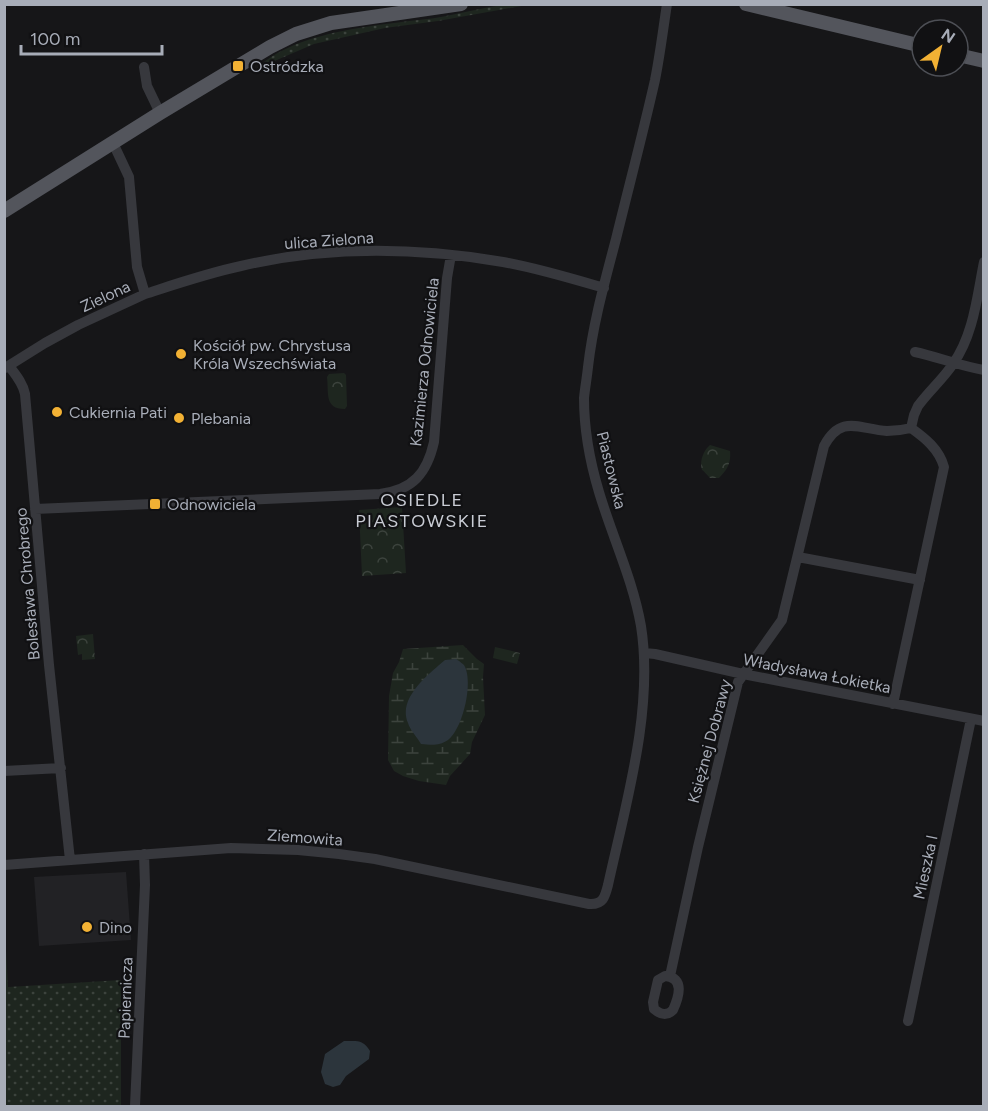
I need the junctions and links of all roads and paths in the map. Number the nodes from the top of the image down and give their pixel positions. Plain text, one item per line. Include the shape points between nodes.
1 (461, 4) edge
2 (667, 4) edge
3 (746, 4) edge
4 (910, 43) edge
5 (144, 67) dead end
6 (160, 113) junction
7 (113, 143) junction
8 (4, 211) edge
9 (451, 255) junction
10 (984, 262) edge
11 (604, 288) junction
12 (145, 294) junction
13 (915, 352) dead end
14 (953, 364) junction
15 (7, 367) edge
16 (984, 370) edge
17 (911, 428) junction
18 (35, 509) junction
19 (798, 557) junction
20 (920, 580) junction
21 (644, 653) junction
22 (743, 674) junction
23 (893, 704) junction
24 (971, 719) junction
25 (984, 722) edge
26 (60, 768) junction
27 (4, 771) edge
28 (144, 854) junction
29 (70, 860) junction
30 (4, 865) edge
31 (598, 904) joint
32 (670, 976) dead end
33 (908, 1021) dead end
34 (135, 1107) edge

1 - 6 main road via 308,29 270,47
2 - 11 street, Piastowska via 655,79
3 - 4 main road
5 - 6 street via 147,86
6 - 7 main road
7 - 8 main road
7 - 12 street, Zielona via 129,177 137,267
9 - 11 street, ulica Zielona via 504,262
9 - 12 street, ulica Zielona via 379,251 321,254 240,266
9 - 18 street, Kazimierza Odnowiciela via 434,442 422,472 403,488 392,493 348,496
10 - 14 street via 965,344
11 - 21 street, Piastowska via 584,396 585,424 599,491 634,596
12 - 15 street, Zielona via 78,325
13 - 14 street
14 - 16 street
14 - 17 street via 918,406
15 - 18 street, Bolesława Chrobrego via 24,389
17 - 19 street, Księżnej Dobrawy via 886,431 846,425 828,437
17 - 20 street via 929,442 944,467
18 - 26 street, Bolesława Chrobrego
19 - 20 street
19 - 22 street, Księżnej Dobrawy via 782,621
20 - 23 street
21 - 22 street, Władysława Łokietka
21 - 31 street, Piastowska via 642,718 633,768 607,891
22 - 23 street, Władysława Łokietka
22 - 32 street, Księżnej Dobrawy via 735,692
23 - 24 street, Władysława Łokietka
24 - 25 street, Władysława Łokietka
24 - 33 street, Mieszka I
26 - 27 street
26 - 29 street, Bolesława Chrobrego
28 - 29 street, Ziemowita
28 - 31 street, Ziemowita via 231,848 339,854
28 - 34 street, Papiernicza
29 - 30 street, Ziemowita

